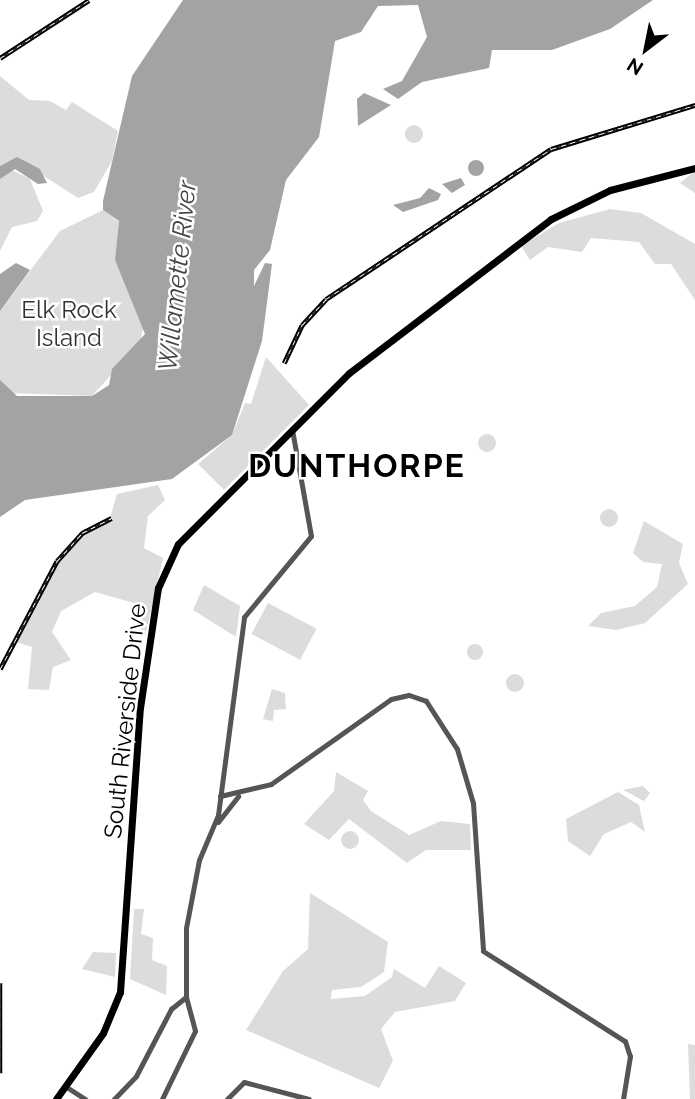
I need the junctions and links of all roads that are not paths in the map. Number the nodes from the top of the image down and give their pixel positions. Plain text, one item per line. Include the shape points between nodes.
1 (695, 168) edge
2 (292, 429) junction
3 (239, 795) junction
4 (220, 796) junction
5 (213, 831) junction
6 (186, 997) junction
7 (65, 1086) junction
8 (56, 1099) edge
9 (85, 1099) edge
10 (114, 1099) edge
11 (162, 1099) edge
12 (227, 1099) edge
13 (309, 1099) edge
14 (623, 1099) edge

1 - 2 main road, South Riverside Drive via 576,205 349,373
2 - 4 street via 311,536 244,614
2 - 7 main road, South Riverside Drive via 191,528 163,573 141,708 120,992 103,1033
3 - 4 street
3 - 5 street
3 - 14 street via 277,781 391,699 412,695 428,703 457,749 474,803 483,951 625,1041 630,1056
4 - 5 street
5 - 6 street via 200,856 186,928
6 - 10 street via 171,1009 136,1076
6 - 11 street via 195,1031
7 - 8 main road, South Riverside Drive
7 - 9 street
12 - 13 street via 244,1082

